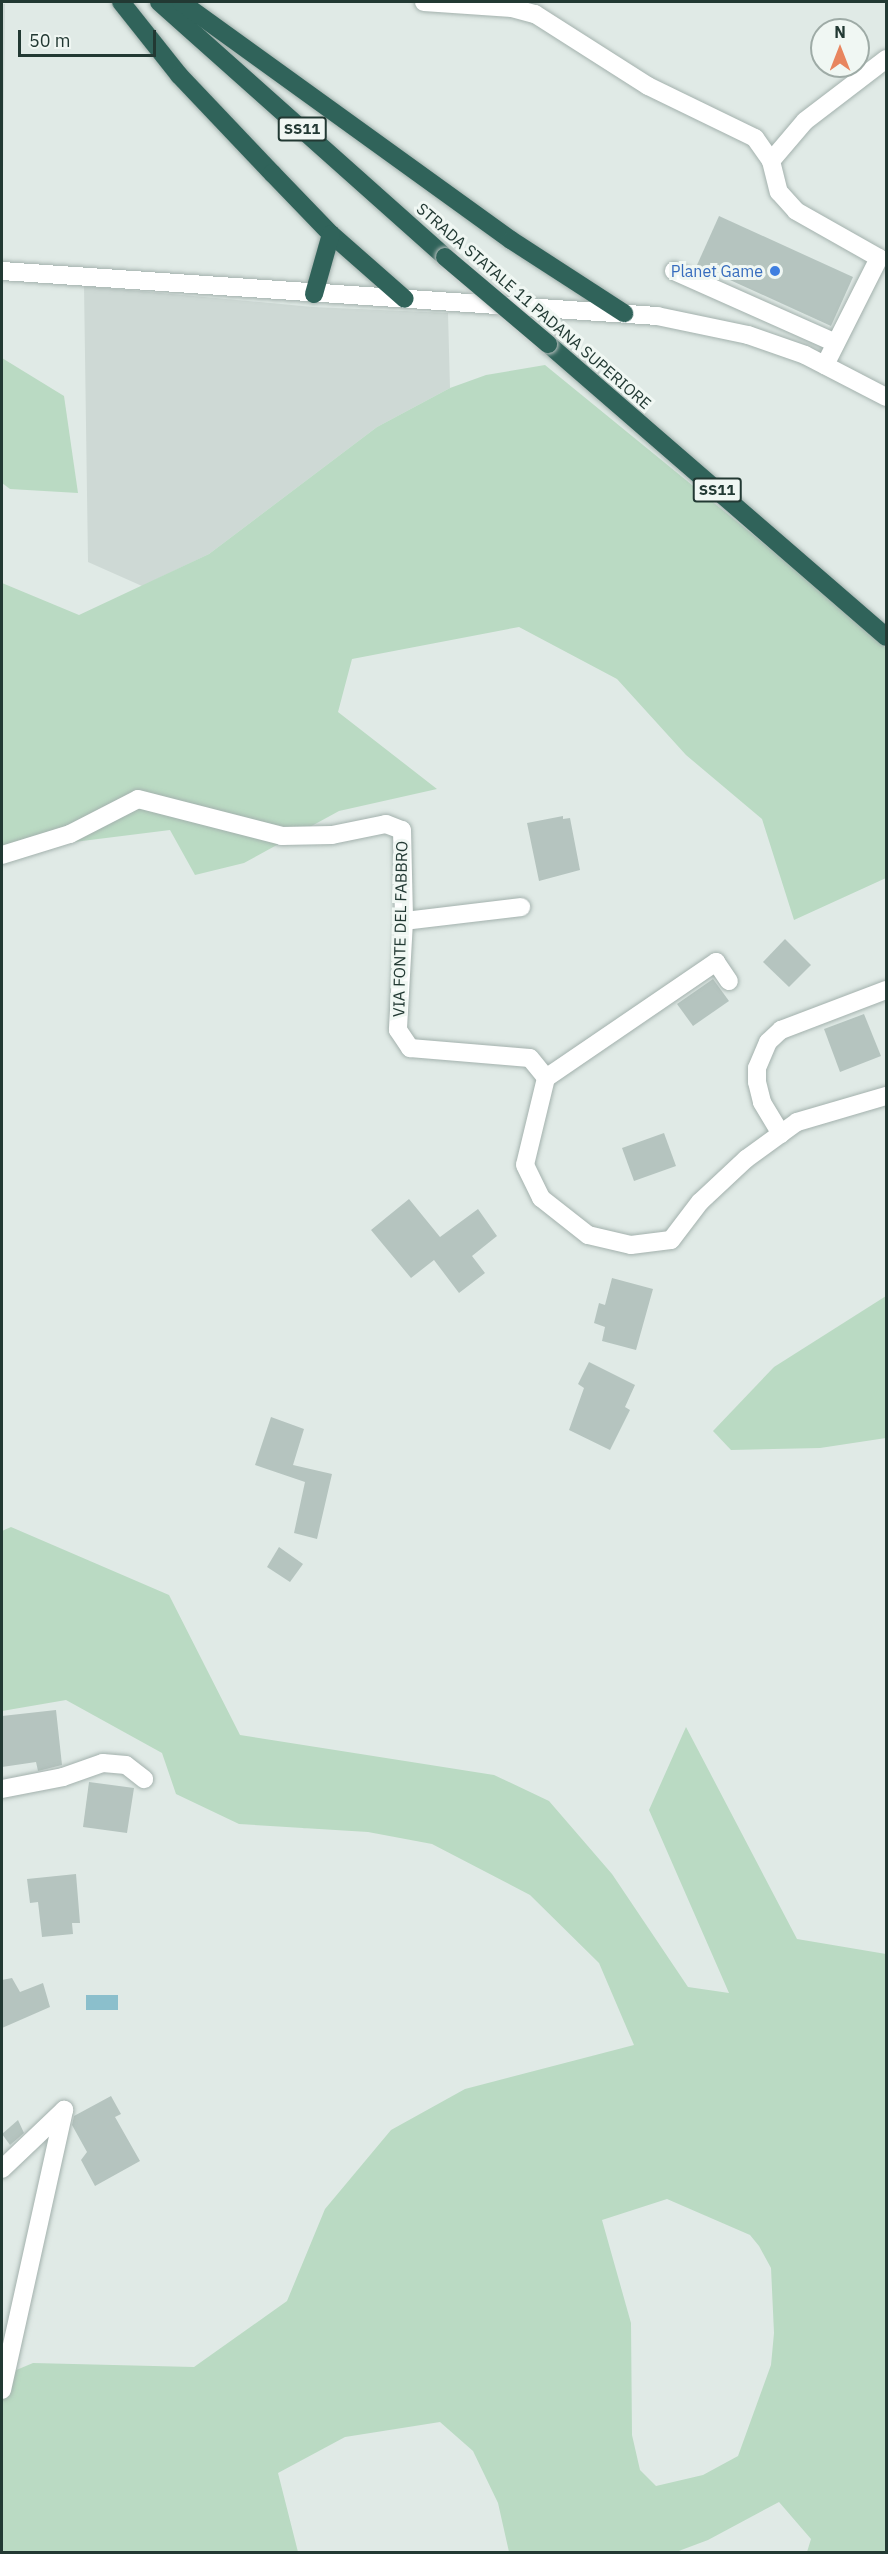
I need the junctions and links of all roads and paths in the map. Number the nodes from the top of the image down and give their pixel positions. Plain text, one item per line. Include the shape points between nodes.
1 (121, 2) edge
2 (159, 2) edge
3 (181, 2) edge
4 (424, 2) edge
5 (886, 59) edge
6 (771, 161) junction
7 (331, 234) junction
8 (674, 271) dead end
9 (2, 272) edge
10 (314, 294) junction
11 (405, 299) junction
12 (624, 313) junction
13 (836, 343) junction
14 (825, 365) junction
15 (886, 397) edge
16 (886, 637) edge
17 (2, 855) edge
18 (520, 907) dead end
19 (404, 921) junction
20 (729, 981) dead end
21 (886, 990) edge
22 (546, 1078) junction
23 (886, 1096) edge
24 (781, 1134) junction
25 (144, 1779) dead end
26 (2, 1789) edge
27 (2, 2169) edge
28 (2, 2390) edge

1 - 7 highway via 179,75
2 - 16 highway, STRADA STATALE 11 PADANA SUPERIORE / SS11, bridge via 445,257
3 - 12 highway via 511,240
4 - 6 street via 512,8 535,14 648,86 745,131
5 - 6 street via 805,121
6 - 13 street via 779,192 796,212 879,258
7 - 10 highway
7 - 11 highway
8 - 13 street
9 - 10 street
10 - 11 street
11 - 12 street
12 - 14 street via 657,315 748,335
13 - 14 street
14 - 15 street
17 - 19 street, VIA FONTE DEL FABBRO via 70,834 138,799 282,836 332,835 386,824 402,830
18 - 19 street
19 - 22 street, VIA FONTE DEL FABBRO via 398,1030 410,1048 530,1058
20 - 22 street via 716,962
21 - 24 street via 781,1030 768,1042 757,1068 757,1082 762,1102
22 - 24 street via 525,1165 541,1198 588,1235 599,1238 631,1245 671,1240 700,1202 746,1159
23 - 24 street via 797,1122
25 - 26 street via 126,1765 103,1763 63,1777
27 - 28 street via 64,2109

